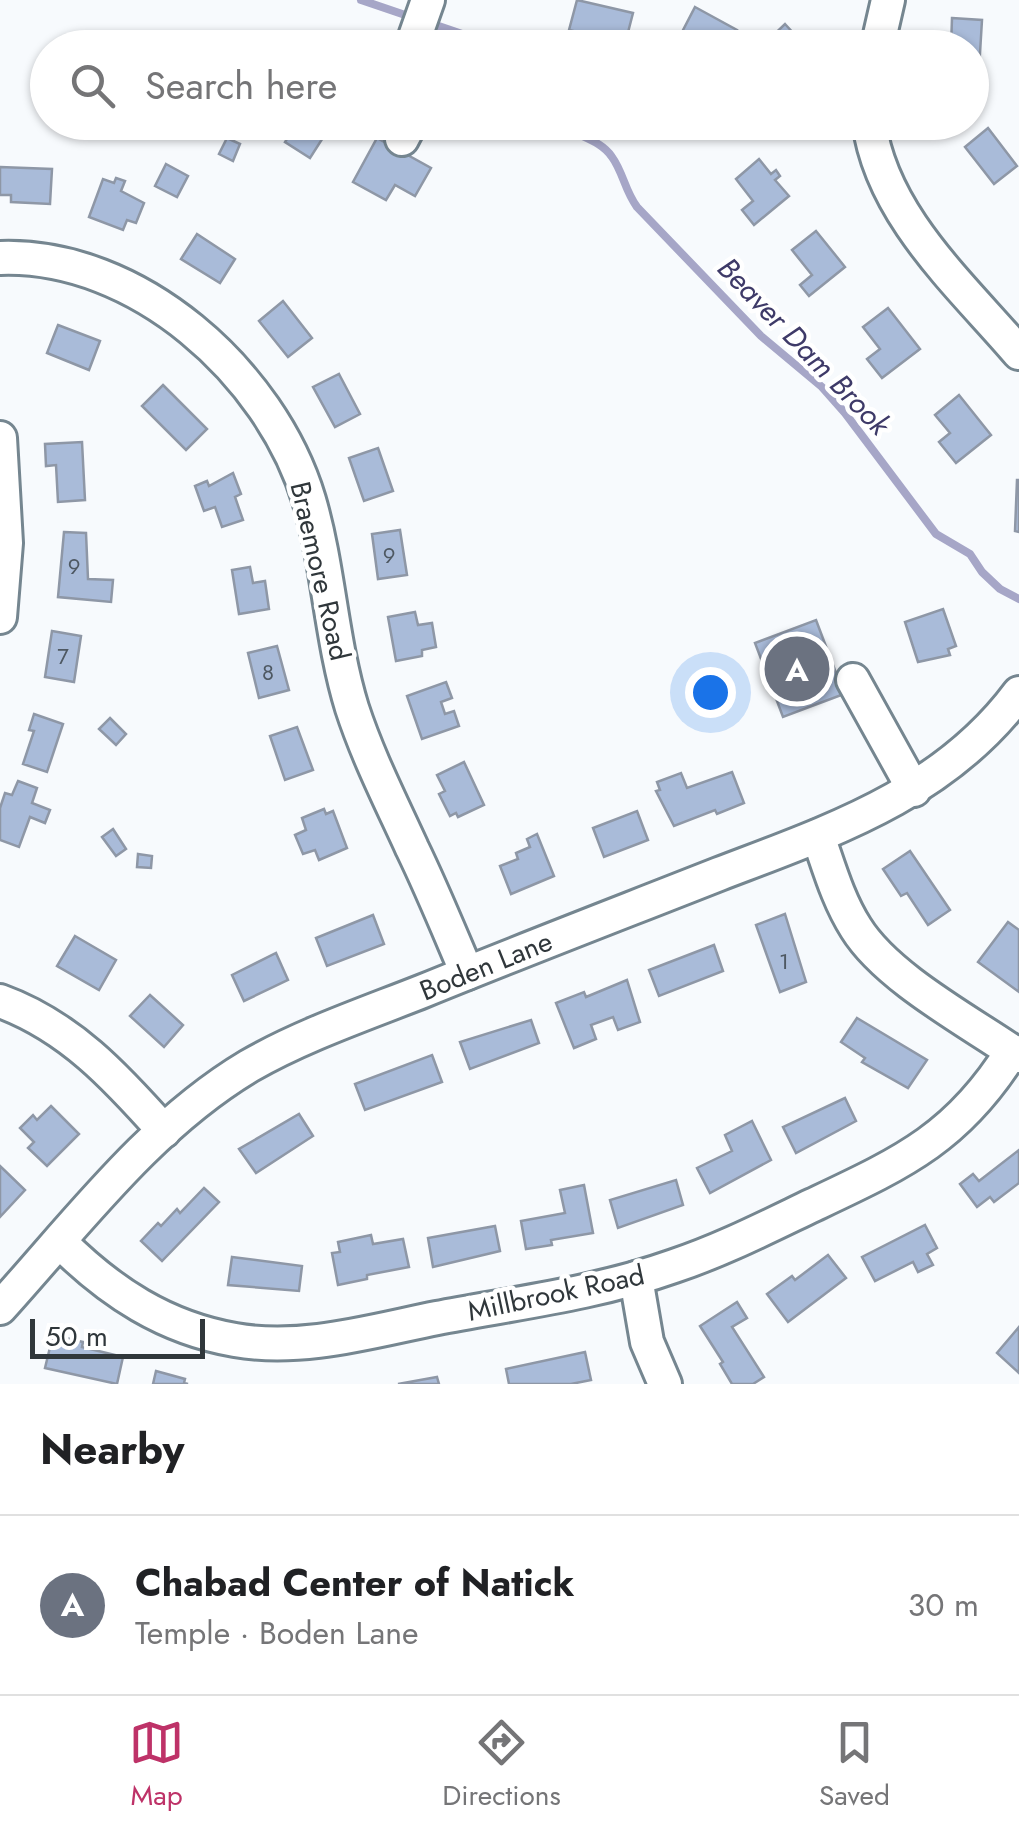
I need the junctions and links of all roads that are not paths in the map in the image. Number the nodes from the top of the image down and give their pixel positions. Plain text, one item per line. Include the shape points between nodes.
1 (888, 0) edge
2 (427, 1) edge
3 (415, 30) edge
4 (881, 30) edge
5 (873, 140) edge
6 (0, 258) edge
7 (1019, 352) edge
8 (0, 438) edge
9 (0, 617) edge
10 (853, 680) dead end
11 (1019, 694) edge
12 (914, 790) junction
13 (818, 836) junction
14 (467, 973) junction
15 (0, 1001) edge
16 (1016, 1053) edge
17 (164, 1130) junction
18 (60, 1242) junction
19 (636, 1278) junction
20 (0, 1308) edge
21 (666, 1384) edge

1 - 4 street
2 - 3 street
5 - 7 street via 894,199
6 - 14 street, Braemore Road via 79,268 152,303 242,380 280,434 317,530 353,710
8 - 9 street via 6,543
10 - 12 street
11 - 12 street, Boden Lane via 966,752
12 - 13 street, Boden Lane
13 - 14 street, Boden Lane
13 - 16 street via 846,909 872,949
14 - 17 street, Boden Lane via 252,1065
15 - 17 street via 91,1054
16 - 19 street, Millbrook Road via 963,1118 912,1156 737,1241
17 - 18 street, Boden Lane
18 - 19 street, Millbrook Road via 148,1312 207,1334 269,1344 332,1338
18 - 20 street, Boden Lane
19 - 21 street via 647,1342

